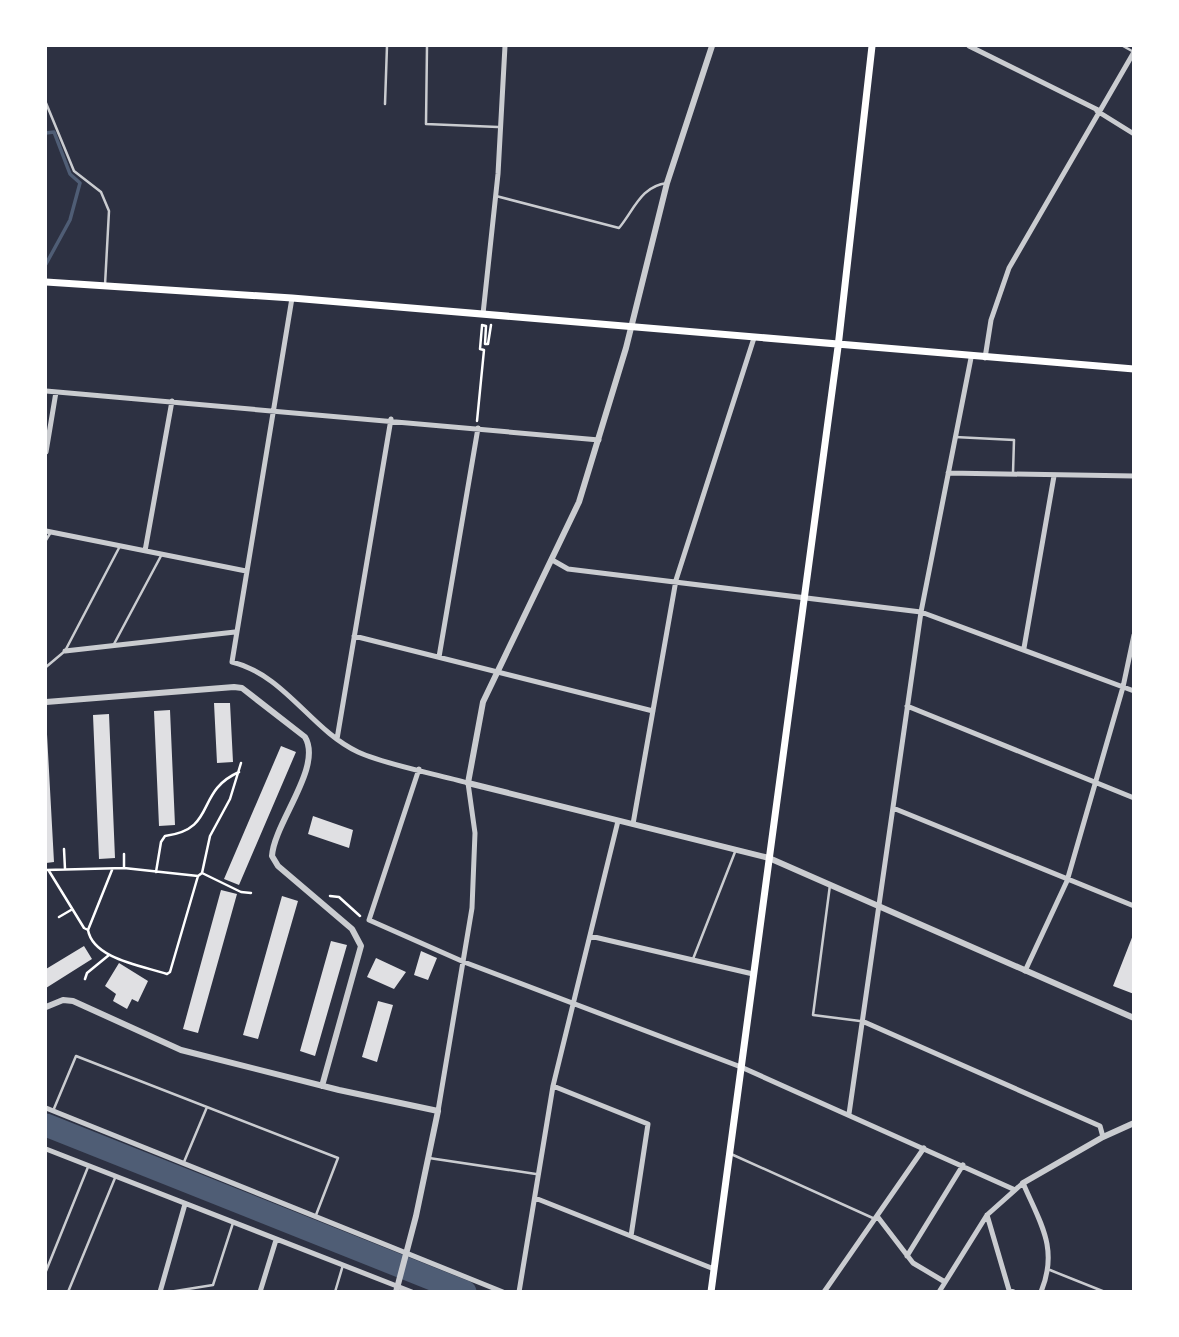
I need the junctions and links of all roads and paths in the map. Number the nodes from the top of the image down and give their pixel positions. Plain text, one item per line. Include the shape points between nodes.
1 (387, 46) edge
2 (427, 46) edge
3 (505, 46) edge
4 (712, 46) edge
5 (872, 46) edge
6 (970, 46) edge
7 (1123, 46) edge
8 (1133, 52) edge
9 (46, 103) edge
10 (385, 104) dead end
11 (1098, 110) junction
12 (500, 127) junction
13 (1133, 134) edge
14 (667, 183) junction
15 (496, 195) junction
16 (46, 282) edge
17 (105, 286) junction
18 (292, 298) junction
19 (483, 314) junction
20 (631, 328) junction
21 (489, 335) dead end
22 (754, 338) junction
23 (838, 347) junction
24 (971, 358) junction
25 (985, 359) junction
26 (1133, 369) edge
27 (46, 391) edge
28 (56, 392) junction
29 (172, 401) junction
30 (274, 411) junction
31 (391, 419) junction
32 (477, 428) junction
33 (955, 437) junction
34 (599, 440) junction
35 (46, 452) edge
36 (948, 473) junction
37 (1013, 474) junction
38 (1054, 475) junction
39 (1133, 476) edge
40 (48, 532) edge
41 (46, 540) edge
42 (120, 546) junction
43 (145, 551) junction
44 (162, 554) junction
45 (554, 561) junction
46 (246, 571) junction
47 (676, 580) junction
48 (805, 596) junction
49 (921, 612) junction
50 (235, 632) junction
51 (1133, 635) edge
52 (354, 636) junction
53 (114, 645) junction
54 (1024, 648) junction
55 (65, 652) junction
56 (439, 657) junction
57 (46, 667) edge
58 (496, 671) junction
59 (1123, 687) junction
60 (1133, 691) edge
61 (46, 702) edge
62 (907, 706) junction
63 (653, 711) junction
64 (337, 739) junction
65 (241, 763) dead end
66 (419, 769) junction
67 (239, 772) junction
68 (1095, 782) junction
69 (468, 783) junction
70 (1133, 798) edge
71 (893, 808) junction
72 (618, 821) junction
73 (633, 824) junction
74 (185, 827) dead end
75 (184, 833) junction
76 (736, 848) junction
77 (64, 849) dead end
78 (124, 854) dead end
79 (769, 858) junction
80 (124, 868) junction
81 (65, 869) junction
82 (113, 870) junction
83 (47, 871) edge
84 (156, 872) junction
85 (202, 873) junction
86 (198, 876) junction
87 (1067, 881) junction
88 (830, 885) junction
89 (251, 892) dead end
90 (317, 896) junction
91 (877, 905) junction
92 (1133, 906) edge
93 (71, 910) junction
94 (59, 917) dead end
95 (369, 920) junction
96 (88, 930) junction
97 (590, 936) junction
98 (110, 954) junction
99 (693, 960) junction
100 (464, 962) junction
101 (1025, 971) junction
102 (753, 974) junction
103 (85, 979) dead end
104 (574, 1006) junction
105 (46, 1007) edge
106 (1133, 1018) edge
107 (862, 1021) junction
108 (741, 1067) junction
109 (322, 1086) junction
110 (553, 1086) junction
111 (207, 1107) junction
112 (46, 1108) edge
113 (53, 1111) junction
114 (438, 1111) junction
115 (849, 1114) junction
116 (1133, 1124) edge
117 (1103, 1137) junction
118 (924, 1148) junction
119 (46, 1149) edge
120 (729, 1153) junction
121 (429, 1158) junction
122 (184, 1163) junction
123 (963, 1165) junction
124 (88, 1166) junction
125 (538, 1174) junction
126 (116, 1176) junction
127 (1023, 1183) junction
128 (1013, 1189) junction
129 (535, 1198) junction
130 (185, 1204) junction
131 (316, 1215) junction
132 (987, 1215) junction
133 (876, 1217) junction
134 (233, 1222) junction
135 (631, 1236) junction
136 (276, 1240) junction
137 (907, 1255) junction
138 (405, 1256) junction
139 (343, 1265) junction
140 (714, 1269) junction
141 (1050, 1270) junction
142 (46, 1271) edge
143 (945, 1282) junction
144 (397, 1287) edge
145 (68, 1292) edge
146 (160, 1292) edge
147 (169, 1292) edge
148 (260, 1292) edge
149 (335, 1292) edge
150 (412, 1292) edge
151 (503, 1292) edge
152 (519, 1292) edge
153 (711, 1292) edge
154 (824, 1292) edge
155 (939, 1292) edge
156 (1014, 1292) edge
157 (1041, 1292) edge
158 (1105, 1292) edge

1 - 10 lane
2 - 12 lane via 426,124
3 - 12 street
4 - 14 street
5 - 23 main road
6 - 11 street
7 - 8 lane
8 - 11 street
9 - 17 lane via 74,171 101,192 109,211
11 - 13 street
11 - 25 street via 1009,268 990,320
12 - 15 street
14 - 15 lane via 645,192 619,228
14 - 20 street
15 - 19 street
16 - 17 main road
17 - 18 main road
18 - 19 main road
18 - 30 street
19 - 20 main road
20 - 22 main road
20 - 34 street
21 - 32 path via 485,345 486,326 482,326
22 - 23 main road
22 - 47 street
23 - 24 main road
23 - 48 main road
24 - 25 main road
24 - 33 street
25 - 26 main road
27 - 28 street
28 - 29 street
28 - 35 street
29 - 30 street
29 - 43 street
30 - 31 street
30 - 46 street
31 - 32 street
31 - 52 street
32 - 34 street
32 - 56 street
33 - 36 street
33 - 37 lane via 1014,440
34 - 45 street
36 - 37 street
36 - 49 street
37 - 38 street
38 - 39 street
38 - 54 street
40 - 41 lane
40 - 42 street
42 - 43 street
42 - 55 lane
43 - 44 street
44 - 46 street
44 - 53 lane
45 - 47 street via 568,569
45 - 58 street
46 - 50 street
47 - 48 street
47 - 63 street
48 - 49 street
48 - 79 main road
49 - 54 street
49 - 62 street
50 - 53 street
50 - 64 street via 232,662 282,688
51 - 59 street
52 - 56 street
52 - 64 street
53 - 55 street
54 - 59 street
55 - 57 lane
56 - 58 street
58 - 63 street
58 - 69 street via 477,724
59 - 60 street
59 - 68 street
61 - 90 street via 242,688 309,745 308,763 272,856
62 - 68 street
62 - 71 street
63 - 73 street
64 - 66 street via 359,753
65 - 67 path
66 - 69 street
66 - 95 street
67 - 75 path via 210,794 200,822
67 - 85 path via 210,836
68 - 70 street
68 - 87 street
69 - 72 street
69 - 100 street via 475,834
71 - 87 street
71 - 91 street
72 - 73 street
72 - 97 street
73 - 76 street
74 - 75 path
75 - 84 path via 165,836 160,842
76 - 79 street
76 - 99 lane
77 - 81 path
78 - 80 path
79 - 88 street
79 - 102 main road
80 - 82 path
80 - 84 path
81 - 82 path
81 - 83 path
82 - 96 path
83 - 93 path
84 - 86 path
85 - 86 path
85 - 89 path
86 - 98 path via 170,972
87 - 92 street
87 - 101 street
88 - 91 street
88 - 107 lane via 813,1016
90 - 95 path via 339,897
90 - 109 street via 352,929 361,946
91 - 101 street
91 - 107 street
93 - 94 path
93 - 96 path
95 - 100 street
96 - 98 path via 95,945
97 - 99 street
97 - 104 street
98 - 103 path
99 - 102 street
100 - 104 street
100 - 114 street
101 - 106 street
102 - 108 main road
104 - 108 street
104 - 110 street
105 - 109 street via 73,1001 181,1050
107 - 115 street
107 - 117 street via 1100,1126
108 - 115 street
108 - 120 main road
109 - 114 street
110 - 125 street
110 - 135 street via 648,1124
111 - 113 lane via 76,1056
111 - 122 lane
111 - 131 lane via 338,1158
112 - 113 street
113 - 122 street
114 - 121 street
115 - 118 street
116 - 117 street
117 - 127 street
118 - 123 street
118 - 133 street
119 - 124 street
120 - 133 lane
120 - 140 main road
121 - 125 lane
121 - 138 street
122 - 131 street
123 - 128 street
123 - 137 street
124 - 126 street
124 - 142 lane
125 - 129 street
126 - 130 street
126 - 145 lane
127 - 128 street
127 - 141 street via 1046,1237
128 - 132 street
129 - 135 street
129 - 152 street
130 - 134 street
130 - 146 street
131 - 138 street
132 - 143 street
132 - 156 street via 1009,1290
133 - 137 street
133 - 154 street
134 - 136 street
134 - 147 lane via 213,1284
135 - 140 street
136 - 139 street
136 - 148 street
137 - 143 street
138 - 144 street
138 - 151 street
139 - 144 street
139 - 149 lane
140 - 153 main road
141 - 157 street
141 - 158 lane
143 - 155 street
144 - 150 street

